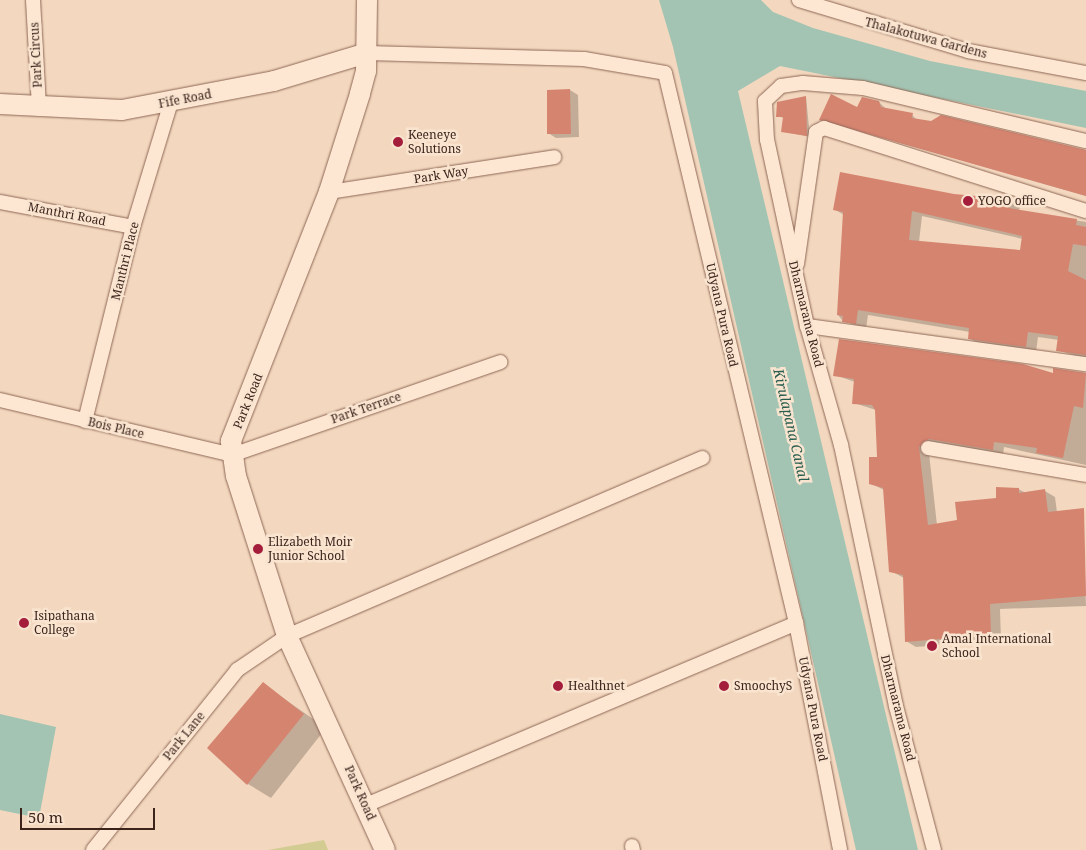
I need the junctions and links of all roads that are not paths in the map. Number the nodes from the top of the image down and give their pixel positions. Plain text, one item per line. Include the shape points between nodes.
1 (33, 0) edge
2 (367, 0) edge
3 (799, 0) edge
4 (367, 54) junction
5 (1086, 73) edge
6 (171, 102) junction
7 (0, 104) edge
8 (39, 109) junction
9 (1086, 140) edge
10 (554, 157) dead end
11 (329, 192) junction
12 (0, 202) edge
13 (1086, 211) edge
14 (133, 226) junction
15 (796, 272) junction
16 (807, 326) junction
17 (500, 362) dead end
18 (1086, 364) edge
19 (0, 400) edge
20 (84, 421) junction
21 (928, 448) dead end
22 (232, 455) junction
23 (702, 458) dead end
24 (1086, 475) edge
25 (796, 623) junction
26 (287, 636) junction
27 (366, 805) junction
28 (93, 850) edge
29 (385, 850) edge
30 (840, 850) edge
31 (934, 850) edge

1 - 8 street, Park Circus
2 - 4 main road, Park Road
3 - 5 street, Thalakotuwa Gardens via 968,51
4 - 6 main road, Fife Road via 274,81
4 - 11 main road, Park Road via 362,86
4 - 25 street, Udyana Pura Road via 584,59 665,73
6 - 8 main road, Fife Road via 122,110
6 - 14 street, Manthri Place
7 - 8 main road, Fife Road
9 - 15 street, Dharmarama Road via 863,88 803,82 781,86 765,101 768,140
10 - 11 street, Park Way
11 - 22 main road, Park Road via 231,441
12 - 14 street, Manthri Road
13 - 15 street via 824,128 816,132
14 - 20 street, Manthri Place
15 - 16 street, Dharmarama Road
16 - 18 street
16 - 31 street, Dharmarama Road via 841,445 896,706
17 - 22 street, Park Terrace
19 - 20 street, Bois Place
20 - 22 street, Bois Place
21 - 24 street
22 - 26 main road, Park Road via 253,536
23 - 26 street, Park Lane
25 - 27 street
25 - 30 street, Udyana Pura Road
26 - 27 main road, Park Road
26 - 28 street, Park Lane via 237,670
27 - 29 main road, Park Road

